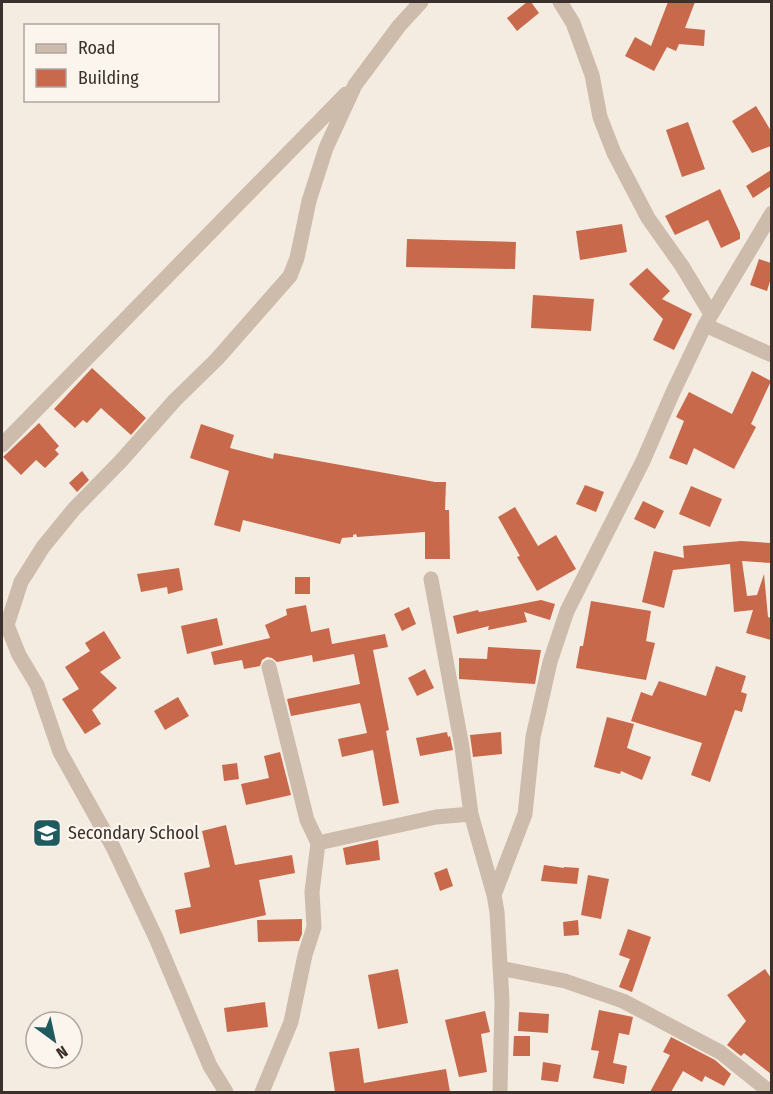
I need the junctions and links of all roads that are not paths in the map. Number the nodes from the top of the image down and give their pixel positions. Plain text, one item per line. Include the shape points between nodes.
1 (421, 2) edge
2 (560, 2) edge
3 (355, 85) junction
4 (771, 213) edge
5 (708, 320) junction
6 (771, 355) edge
7 (2, 445) edge
8 (431, 579) dead end
9 (269, 667) dead end
10 (471, 814) junction
11 (318, 843) junction
12 (494, 895) junction
13 (500, 968) junction
14 (226, 1092) edge
15 (262, 1092) edge
16 (500, 1092) edge
17 (770, 1092) edge

1 - 3 street
2 - 5 street via 573,23 592,75 600,117 614,153 648,218 682,266
3 - 7 street
3 - 14 street via 326,148 290,276 61,525 21,582 7,625 37,685 60,752 113,847 210,1066
4 - 5 street
5 - 6 street
5 - 12 street via 567,611 550,662 533,737 525,814
8 - 10 street
9 - 11 street via 307,820
10 - 11 street via 436,817
10 - 12 street
11 - 15 street via 312,892 314,927 304,955 291,1022
12 - 13 street
13 - 16 street
13 - 17 street via 565,981 623,1001 720,1052

